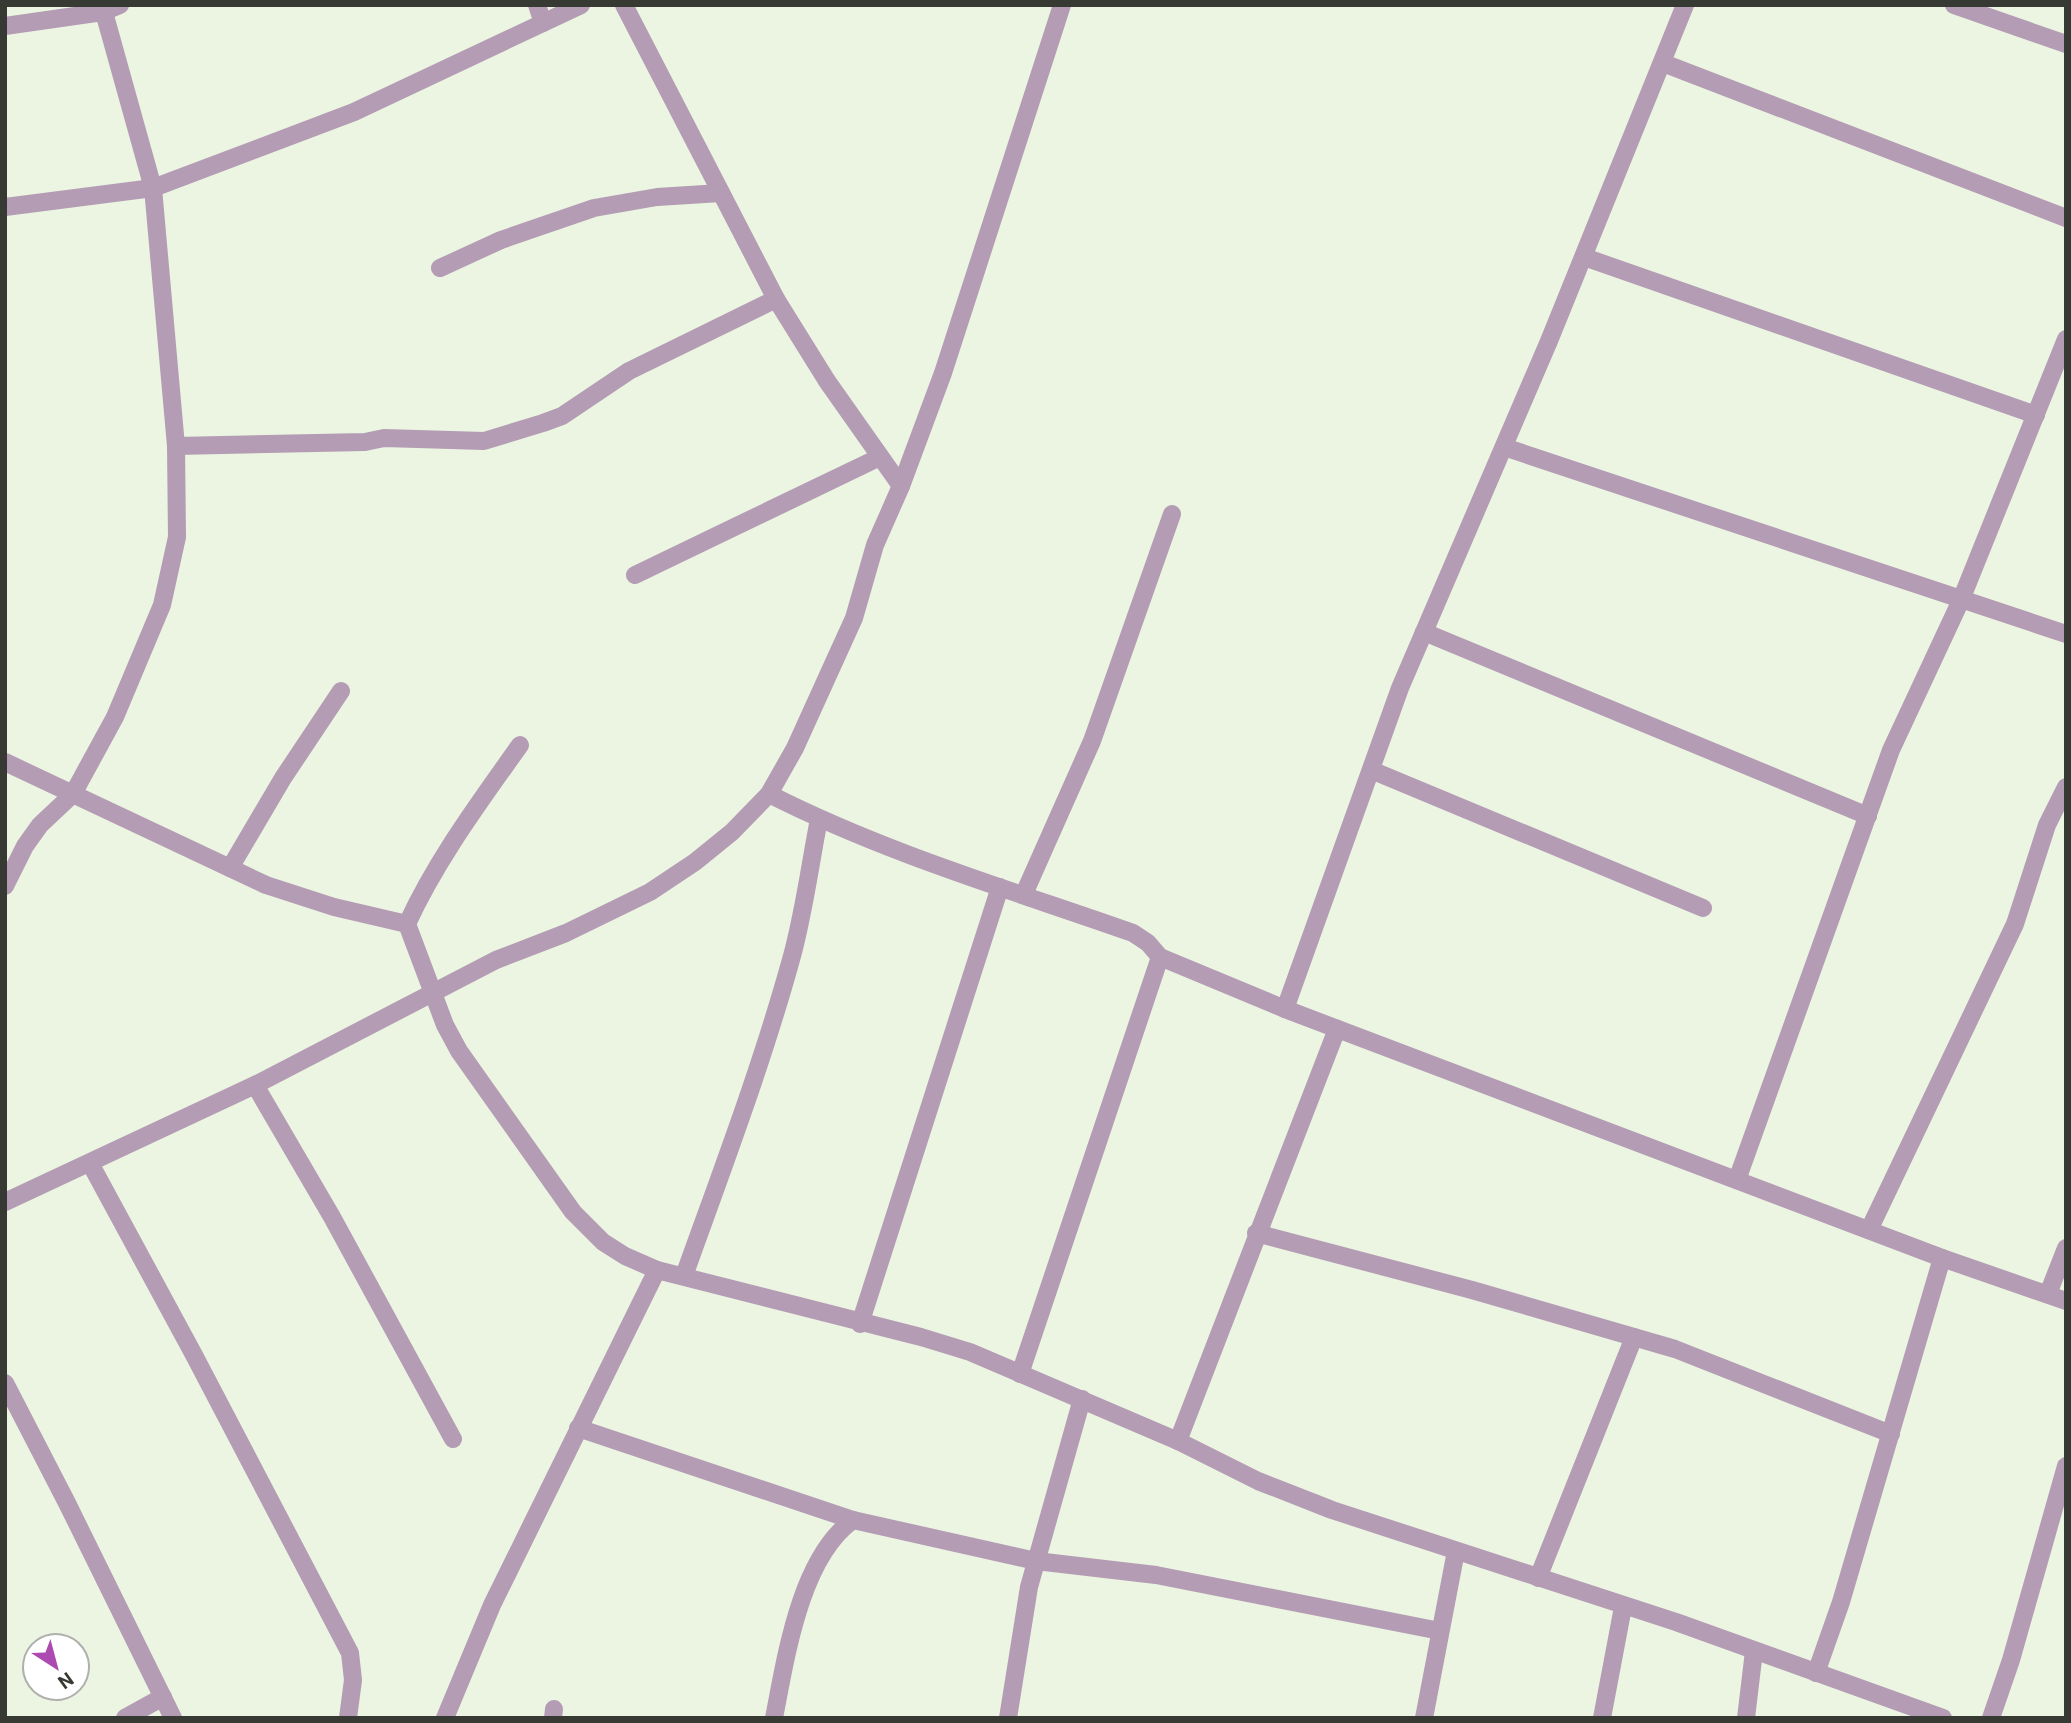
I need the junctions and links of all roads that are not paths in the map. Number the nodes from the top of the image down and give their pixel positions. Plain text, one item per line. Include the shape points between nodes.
1 (537, 5) edge
2 (581, 5) edge
3 (624, 5) edge
4 (1062, 5) edge
5 (1685, 5) edge
6 (1954, 5) edge
7 (109, 7) edge
8 (543, 23) junction
9 (5, 26) edge
10 (2066, 44) edge
11 (1663, 62) junction
12 (153, 188) junction
13 (721, 193) junction
14 (5, 207) edge
15 (2066, 218) edge
16 (1584, 257) junction
17 (440, 268) dead end
18 (776, 299) junction
19 (2066, 340) edge
20 (2036, 415) junction
21 (176, 446) junction
22 (1504, 447) junction
23 (880, 457) junction
24 (901, 486) junction
25 (1172, 514) dead end
26 (635, 575) dead end
27 (1961, 600) junction
28 (1424, 632) junction
29 (2066, 634) edge
30 (341, 691) dead end
31 (520, 744) dead end
32 (5, 762) edge
33 (1371, 770) junction
34 (2066, 787) edge
35 (73, 794) junction
36 (769, 794) junction
37 (1868, 816) junction
38 (819, 820) junction
39 (230, 868) junction
40 (5, 886) edge
41 (1000, 887) junction
42 (1024, 894) junction
43 (1703, 908) dead end
44 (407, 924) junction
45 (1160, 957) junction
46 (432, 992) junction
47 (1285, 1009) junction
48 (1337, 1029) junction
49 (255, 1085) junction
50 (90, 1163) junction
51 (1737, 1180) junction
52 (5, 1202) edge
53 (1869, 1230) junction
54 (1256, 1233) junction
55 (2066, 1248) edge
56 (1942, 1258) junction
57 (657, 1270) junction
58 (684, 1276) junction
59 (2048, 1294) junction
60 (2066, 1301) edge
61 (860, 1324) junction
62 (1634, 1337) junction
63 (1020, 1374) junction
64 (5, 1383) edge
65 (1082, 1399) junction
66 (578, 1428) junction
67 (1891, 1434) junction
68 (453, 1439) dead end
69 (1178, 1441) junction
70 (2066, 1466) edge
71 (853, 1521) junction
72 (1456, 1551) junction
73 (1036, 1561) junction
74 (1538, 1578) junction
75 (1623, 1606) junction
76 (1440, 1631) junction
77 (1754, 1651) junction
78 (1815, 1673) junction
79 (163, 1697) junction
80 (1902, 1711) edge
81 (125, 1718) edge
82 (173, 1718) edge
83 (348, 1718) edge
84 (445, 1718) edge
85 (774, 1718) edge
86 (1009, 1718) edge
87 (1424, 1718) edge
88 (1602, 1718) edge
89 (1746, 1718) edge
90 (1943, 1718) edge
91 (1991, 1718) edge

1 - 8 street
2 - 8 street
3 - 13 street
4 - 24 street via 943,373
5 - 11 street
6 - 10 street
7 - 9 street
7 - 12 street
8 - 12 street via 354,112
11 - 15 street
11 - 16 street
12 - 14 street
12 - 21 street
13 - 17 street via 657,197 594,208 502,240
13 - 18 street
16 - 20 street
16 - 22 street
18 - 21 street via 629,371 562,416 484,441 384,438
18 - 23 street
19 - 20 street
20 - 27 street
21 - 35 street via 177,537 162,605 115,717
22 - 27 street
22 - 28 street
23 - 24 street
23 - 26 street
24 - 36 street via 876,545 854,618
25 - 42 street via 1093,741
27 - 29 street
27 - 37 street via 1891,750
28 - 33 street
28 - 37 street
30 - 39 street
31 - 44 street via 451,843
32 - 35 street
33 - 43 street
33 - 47 street
34 - 53 street via 2047,825 2015,923
35 - 39 street
35 - 40 street via 40,825
36 - 38 street
36 - 46 street via 732,832 650,892
37 - 51 street
38 - 41 street
38 - 58 street via 793,953 752,1086
39 - 44 street via 334,907
41 - 42 street
41 - 61 street
42 - 45 street via 1133,933
44 - 46 street
45 - 47 street
45 - 63 street
46 - 49 street
46 - 57 street via 459,1051 573,1212 603,1242
47 - 48 street
48 - 51 street
48 - 54 street
49 - 50 street
49 - 68 street
50 - 52 street
50 - 83 street via 351,1653
51 - 53 street
53 - 56 street
54 - 62 street
54 - 69 street
55 - 59 street
56 - 59 street
56 - 67 street
57 - 58 street
57 - 66 street
58 - 61 street
59 - 60 street
61 - 63 street via 970,1352
62 - 67 street
62 - 74 street
63 - 65 street
64 - 79 street
65 - 69 street
65 - 73 street
66 - 71 street
66 - 84 street via 492,1605
67 - 78 street
69 - 72 street via 1307,1501
70 - 91 street
71 - 73 street
71 - 85 street via 829,1543 807,1583
72 - 74 street
72 - 76 street
73 - 76 street via 1156,1574
73 - 86 street
74 - 75 street
75 - 77 street
75 - 88 street
76 - 87 street
77 - 78 street
77 - 89 street
78 - 80 street
79 - 81 street
79 - 82 street
80 - 90 street

